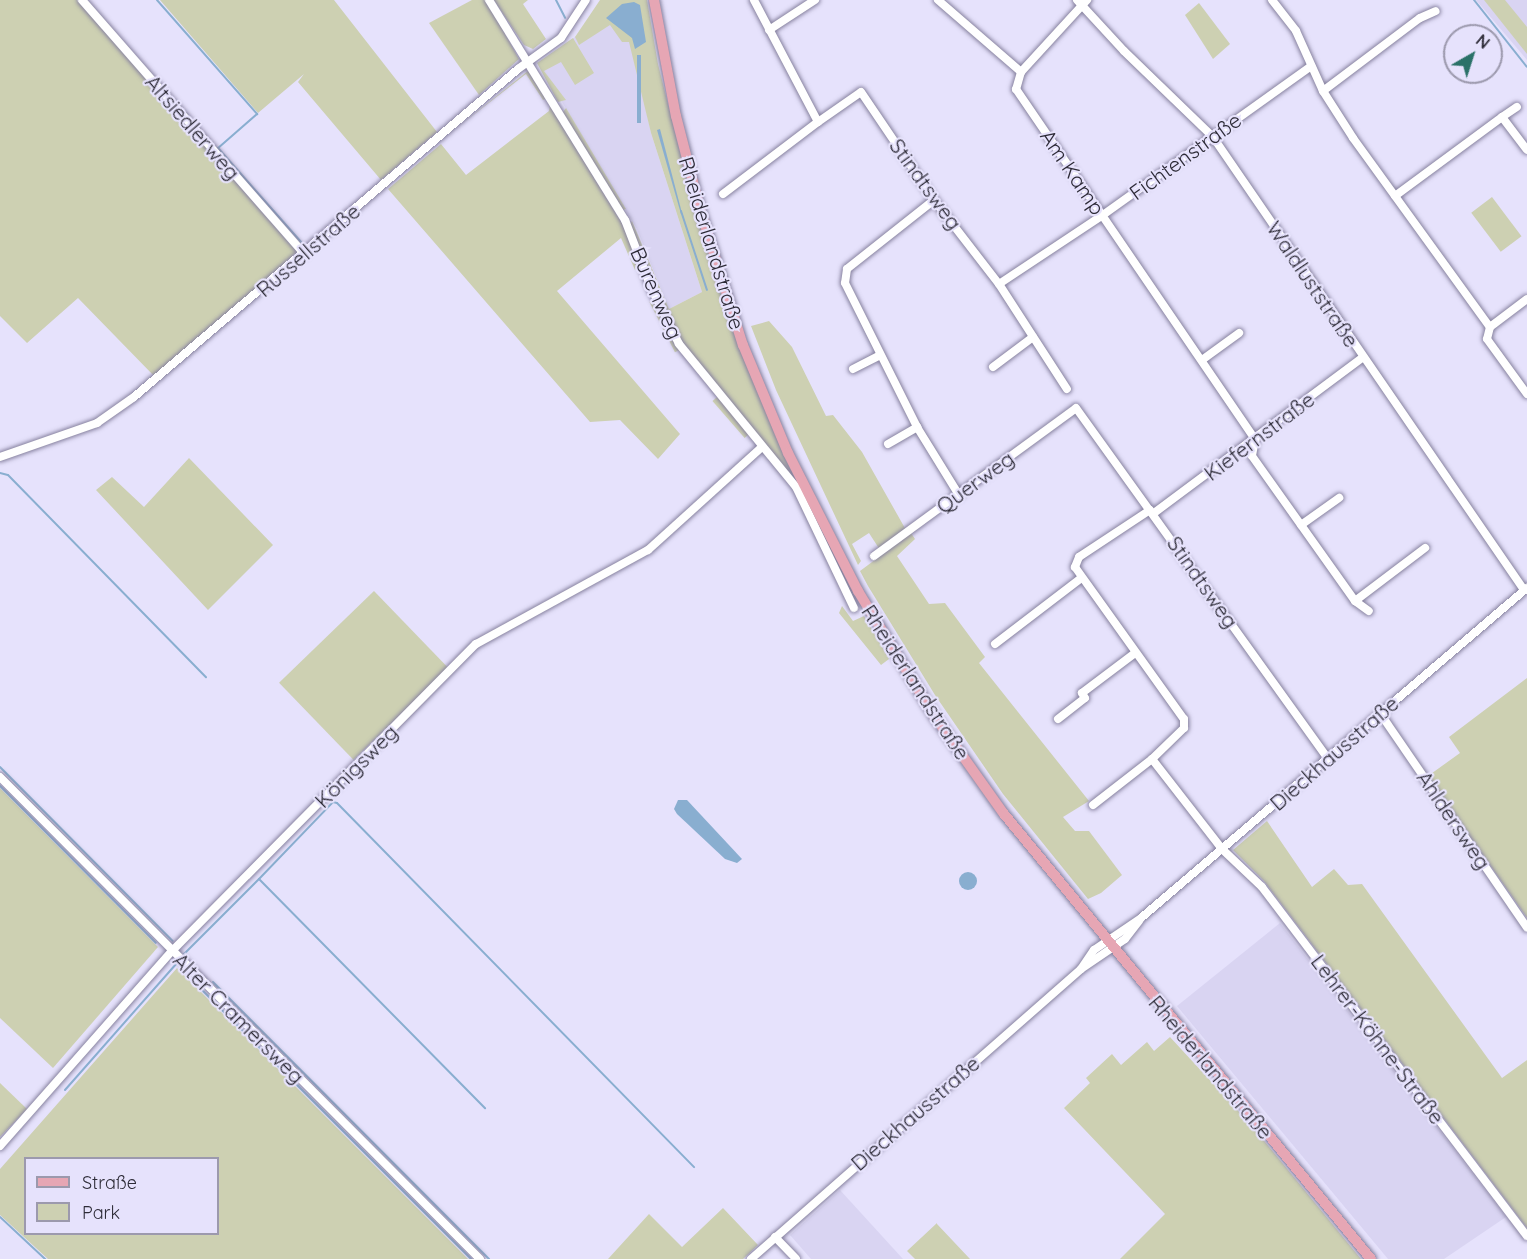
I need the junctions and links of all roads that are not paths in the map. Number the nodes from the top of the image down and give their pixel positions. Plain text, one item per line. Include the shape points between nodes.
1 (82, 0) edge
2 (489, 0) edge
3 (586, 0) edge
4 (654, 0) edge
5 (754, 0) edge
6 (815, 0) edge
7 (938, 0) edge
8 (1272, 0) edge
9 (1082, 2) edge
10 (1436, 11) dead end
11 (769, 30) junction
12 (527, 62) junction
13 (1311, 66) junction
14 (1021, 72) junction
15 (1323, 92) junction
16 (1517, 107) dead end
17 (1502, 117) junction
18 (818, 122) junction
19 (1213, 137) junction
20 (1527, 150) edge
21 (723, 194) dead end
22 (1395, 196) junction
23 (934, 200) junction
24 (1103, 215) junction
25 (304, 254) junction
26 (999, 284) junction
27 (1527, 299) edge
28 (1490, 327) junction
29 (1239, 333) dead end
30 (1033, 337) junction
31 (880, 355) junction
32 (1363, 357) junction
33 (1202, 360) junction
34 (993, 367) dead end
35 (853, 369) dead end
36 (1066, 389) dead end
37 (1527, 394) edge
38 (1076, 408) joint
39 (917, 427) junction
40 (1255, 440) junction
41 (888, 444) dead end
42 (762, 447) junction
43 (0, 457) edge
44 (959, 495) junction
45 (1339, 498) dead end
46 (1152, 511) junction
47 (1301, 525) junction
48 (1425, 548) dead end
49 (874, 556) dead end
50 (1080, 579) junction
51 (1526, 589) edge
52 (1355, 601) junction
53 (854, 608) dead end
54 (1369, 611) dead end
55 (995, 644) dead end
56 (1135, 653) junction
57 (1380, 713) junction
58 (1058, 719) dead end
59 (1152, 759) junction
60 (1328, 759) junction
61 (0, 777) edge
62 (1093, 805) dead end
63 (1222, 849) junction
64 (1527, 928) edge
65 (1109, 945) junction
66 (172, 951) junction
67 (0, 1146) edge
68 (1527, 1236) edge
69 (775, 1237) junction
70 (480, 1259) edge
71 (751, 1259) edge
72 (796, 1259) edge
73 (1371, 1259) edge

1 - 25 street, Altsiedlerweg
2 - 12 street, Burenweg
3 - 12 street, Russellstraße via 569,30
4 - 65 main road, Rheiderlandstraße via 676,116 725,292 765,399 822,524 935,717 1004,814
5 - 11 street
6 - 11 street
7 - 14 street
8 - 13 street via 1296,31
9 - 14 street
9 - 19 street, Waldluststraße
10 - 15 street via 1420,18
11 - 18 street
12 - 25 street, Russellstraße
12 - 42 street, Burenweg via 625,220 656,299 680,344
13 - 15 street
13 - 19 street, Fichtenstraße
14 - 24 street, Am Kamp via 1016,89
15 - 22 street
16 - 17 street
17 - 20 street
17 - 22 street
18 - 21 street
18 - 23 street, Stindtsweg via 858,93
19 - 24 street, Fichtenstraße
19 - 32 street, Waldluststraße
22 - 28 street
23 - 26 street, Stindtsweg
23 - 31 street via 847,269 844,283
24 - 26 street, Fichtenstraße
24 - 33 street, Am Kamp
25 - 43 street, Russellstraße via 116,411 97,423
26 - 30 street, Stindtsweg
27 - 28 street
28 - 37 street via 1487,339
29 - 33 street
30 - 34 street
30 - 36 street, Stindtsweg
31 - 35 street
31 - 39 street
32 - 40 street, Kiefernstraße
32 - 51 street, Waldluststraße
33 - 40 street, Am Kamp
38 - 44 street, Querweg
38 - 46 street, Stindtsweg
39 - 41 street
39 - 44 street
40 - 46 street, Kiefernstraße
40 - 47 street, Am Kamp via 1252,456
42 - 53 street, Burenweg via 796,487
42 - 66 street, Königsweg via 648,550 476,644
44 - 49 street, Querweg
45 - 47 street
46 - 50 street, Kiefernstraße via 1079,557 1075,567
46 - 60 street, Stindtsweg
47 - 52 street, Am Kamp
48 - 52 street
50 - 55 street
50 - 56 street
51 - 57 street, Dieckhausstraße
52 - 54 street, Am Kamp
56 - 58 street via 1082,693 1085,698
56 - 59 street via 1184,719 1184,728
57 - 60 street, Dieckhausstraße
57 - 64 street, Ahldersweg
59 - 62 street
59 - 63 street, Lehrer-Köhne-Straße
60 - 63 street, Dieckhausstraße
61 - 66 street, Alter Cramersweg
63 - 65 street, Dieckhausstraße
63 - 68 street, Lehrer-Köhne-Straße via 1262,887
65 - 69 street, Dieckhausstraße
65 - 73 main road, Rheiderlandstraße
66 - 67 street, Königsweg
66 - 70 street, Alter Cramersweg
69 - 71 street, Dieckhausstraße
69 - 72 street

